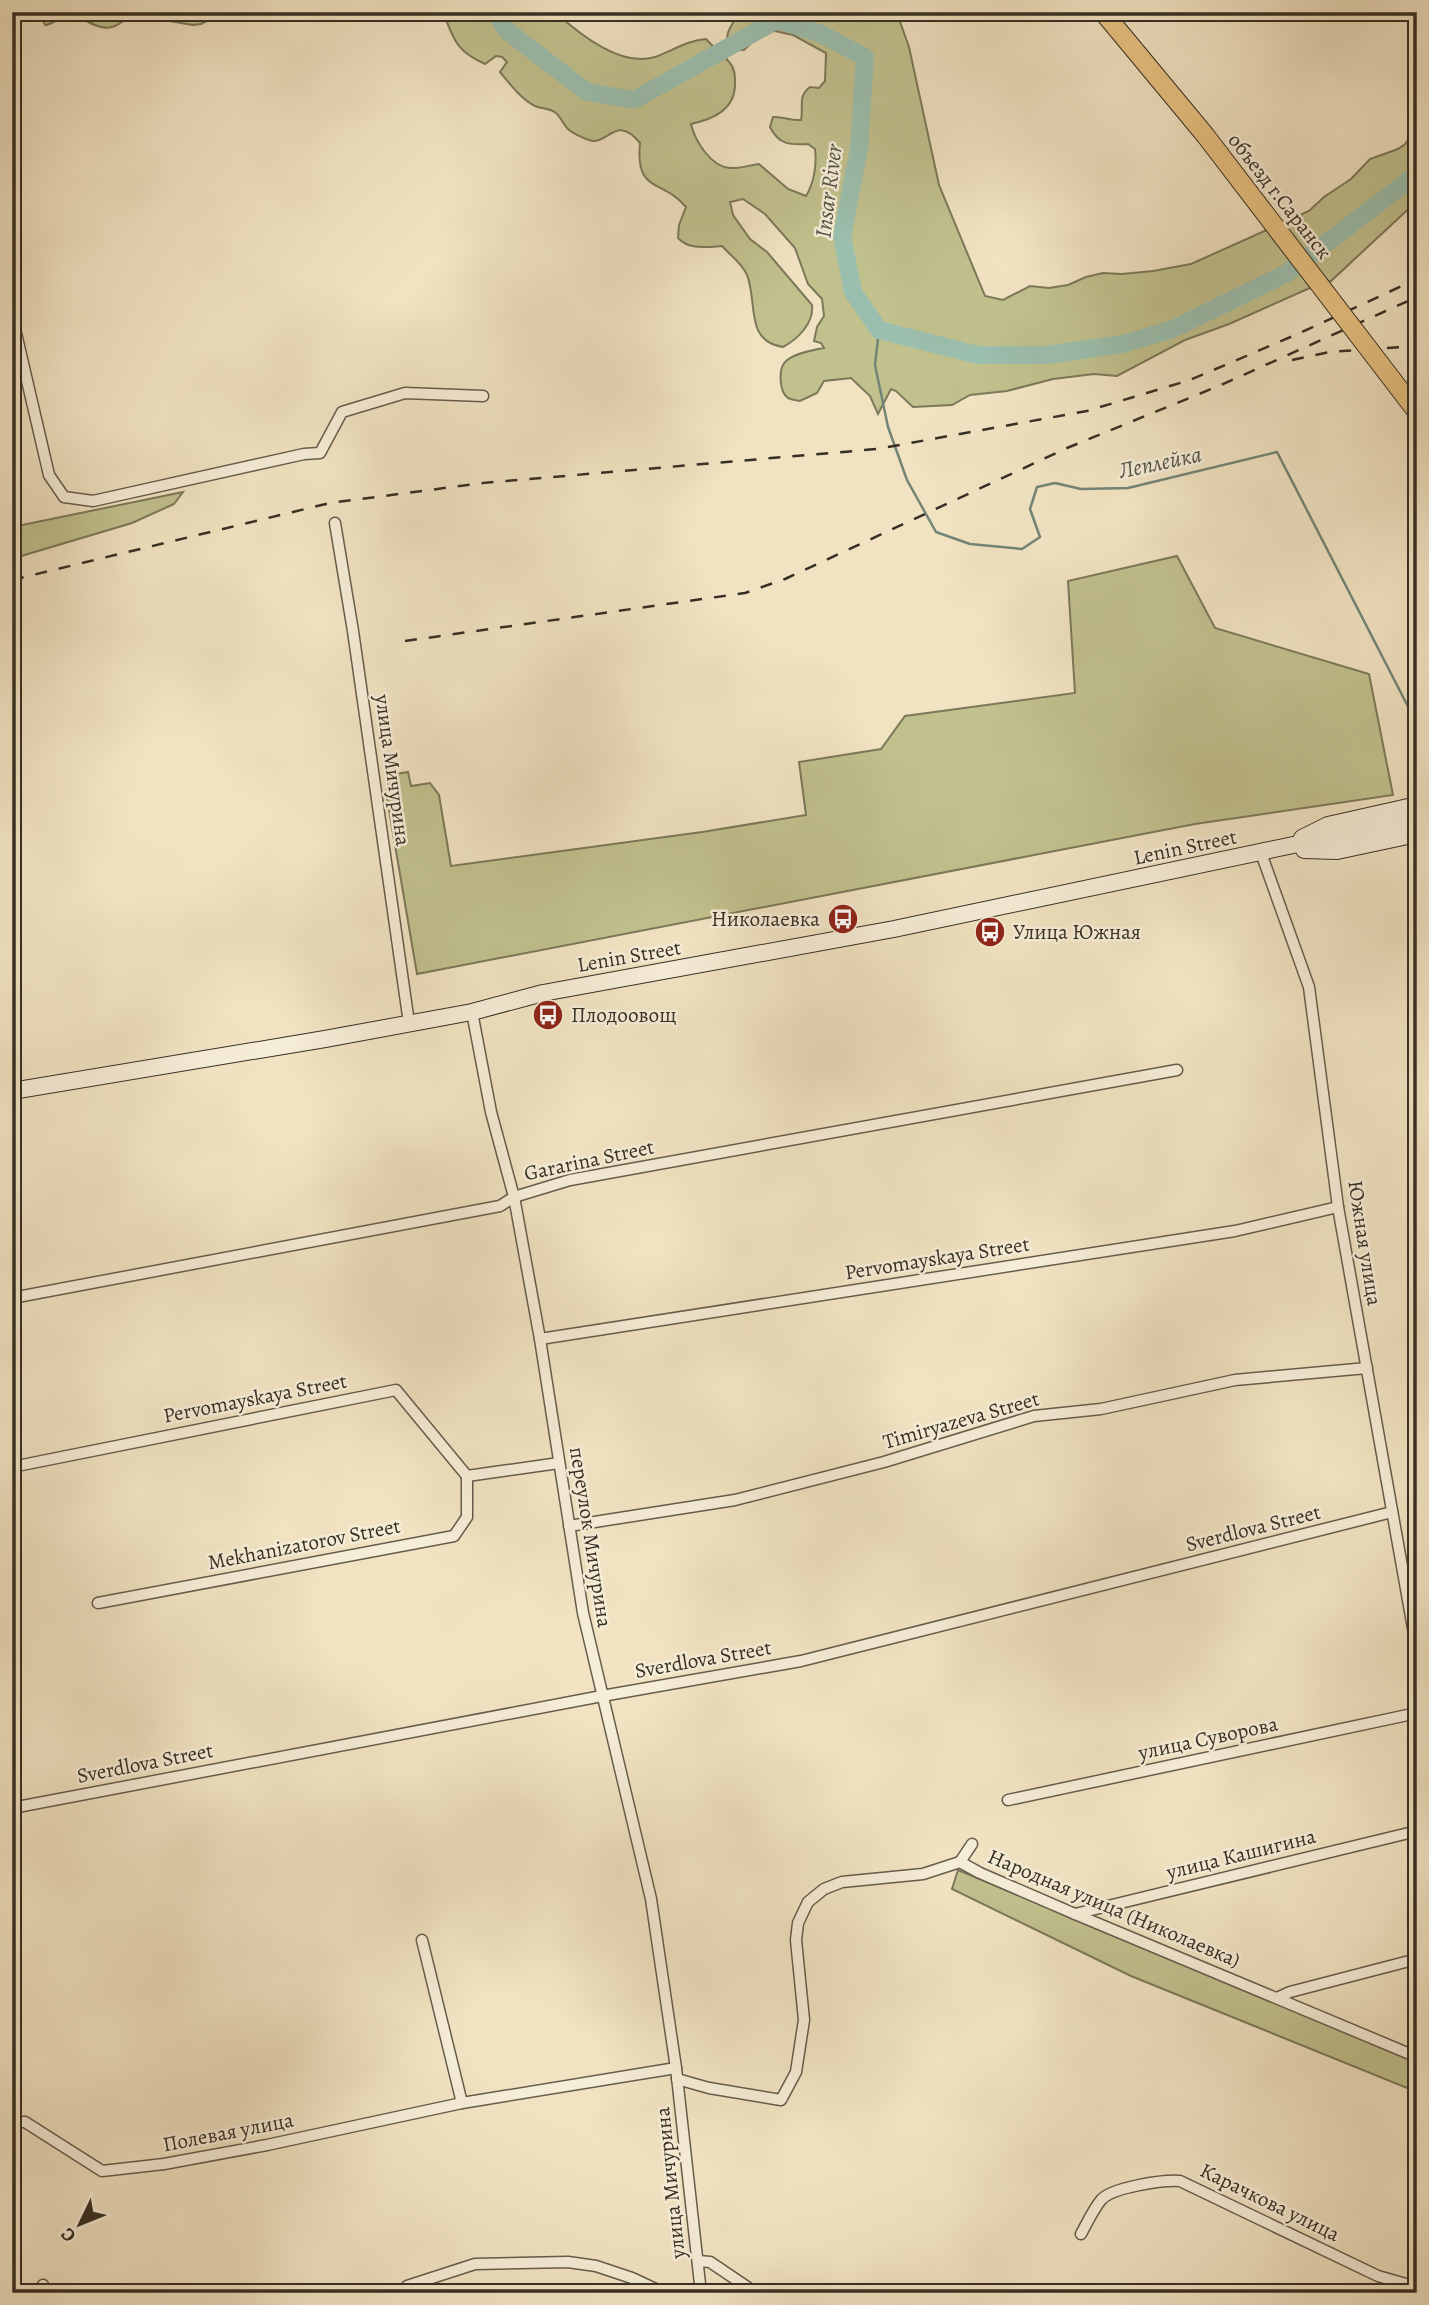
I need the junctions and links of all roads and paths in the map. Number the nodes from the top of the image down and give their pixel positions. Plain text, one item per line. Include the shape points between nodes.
1 (1103, 12) edge
2 (12, 316) edge
3 (483, 396) dead end
4 (1417, 412) edge
5 (335, 523) dead end
6 (1417, 805) edge
7 (1417, 819) edge
8 (1417, 834) edge
9 (1269, 851) junction
10 (472, 1012) junction
11 (409, 1023) junction
12 (1177, 1070) dead end
13 (12, 1091) edge
14 (513, 1197) junction
15 (1338, 1207) junction
16 (12, 1298) edge
17 (540, 1339) junction
18 (1367, 1368) junction
19 (559, 1463) junction
20 (12, 1467) edge
21 (467, 1476) junction
22 (1392, 1512) junction
23 (569, 1526) junction
24 (99, 1602) dead end
25 (1416, 1644) edge
26 (602, 1696) junction
27 (1417, 1713) edge
28 (1008, 1800) dead end
29 (12, 1808) edge
30 (1417, 1831) edge
31 (972, 1844) dead end
32 (960, 1862) junction
33 (1075, 1914) junction
34 (422, 1940) dead end
35 (1417, 1959) edge
36 (1276, 1998) junction
37 (1417, 2057) edge
38 (677, 2073) junction
39 (462, 2103) junction
40 (12, 2122) edge
41 (1081, 2234) dead end
42 (698, 2261) junction
43 (1417, 2284) edge
44 (407, 2286) dead end
45 (664, 2293) edge
46 (701, 2293) edge
47 (756, 2293) edge

1 - 4 main road, объезд г.Саранск, bridge via 1205,135
2 - 3 street via 49,475 64,497 93,501 320,453 342,412 405,393
5 - 11 street, улица Мичурина
6 - 9 main road via 1328,825
7 - 9 main road, Lenin Street
8 - 9 main road via 1337,851
9 - 10 main road, Lenin Street via 894,929 543,993
9 - 15 street, Южная улица via 1309,987
10 - 11 main road, Lenin Street
10 - 14 street, переулок Мичурина
11 - 13 main road, Lenin Street
12 - 14 street, Gararina Street via 582,1178
14 - 16 street, Gararina Street via 500,1206
14 - 17 street, переулок Мичурина
15 - 17 street, Pervomayskaya Street via 1235,1231
15 - 18 street, Южная улица
17 - 19 street, переулок Мичурина
18 - 22 street, Южная улица
18 - 23 street, Timiryazeva Street via 1235,1381 1101,1409 1034,1416 884,1462 735,1500
19 - 21 street
19 - 23 street, переулок Мичурина
20 - 21 street, Pervomayskaya Street via 396,1390
21 - 24 street, Mekhanizatorov Street via 467,1517 454,1536
22 - 25 street, Южная улица
22 - 26 street, Sverdlova Street via 801,1661
23 - 26 street, переулок Мичурина
26 - 29 street, Sverdlova Street
26 - 38 street, переулок Мичурина via 651,1899
27 - 28 street, улица Суворова
30 - 33 street, улица Кашигина
31 - 32 street
32 - 33 street, Народная улица (Николаевка)
32 - 38 street, Народная улица (Николаевка) via 923,1874 842,1882 808,1902 796,1940 804,2020 796,2072 780,2100 709,2088
33 - 36 street, Народная улица (Николаевка)
34 - 39 street
35 - 36 street
36 - 37 street, Народная улица (Николаевка)
38 - 39 street, Полевая улица
38 - 42 street, улица Мичурина
39 - 40 street, Полевая улица via 254,2148 102,2171 25,2122
41 - 43 street, Карачкова улица via 1102,2198 1124,2189 1180,2180 1378,2276
42 - 46 street, улица Мичурина
42 - 47 street via 710,2262
44 - 45 street via 475,2264 568,2262 608,2270

